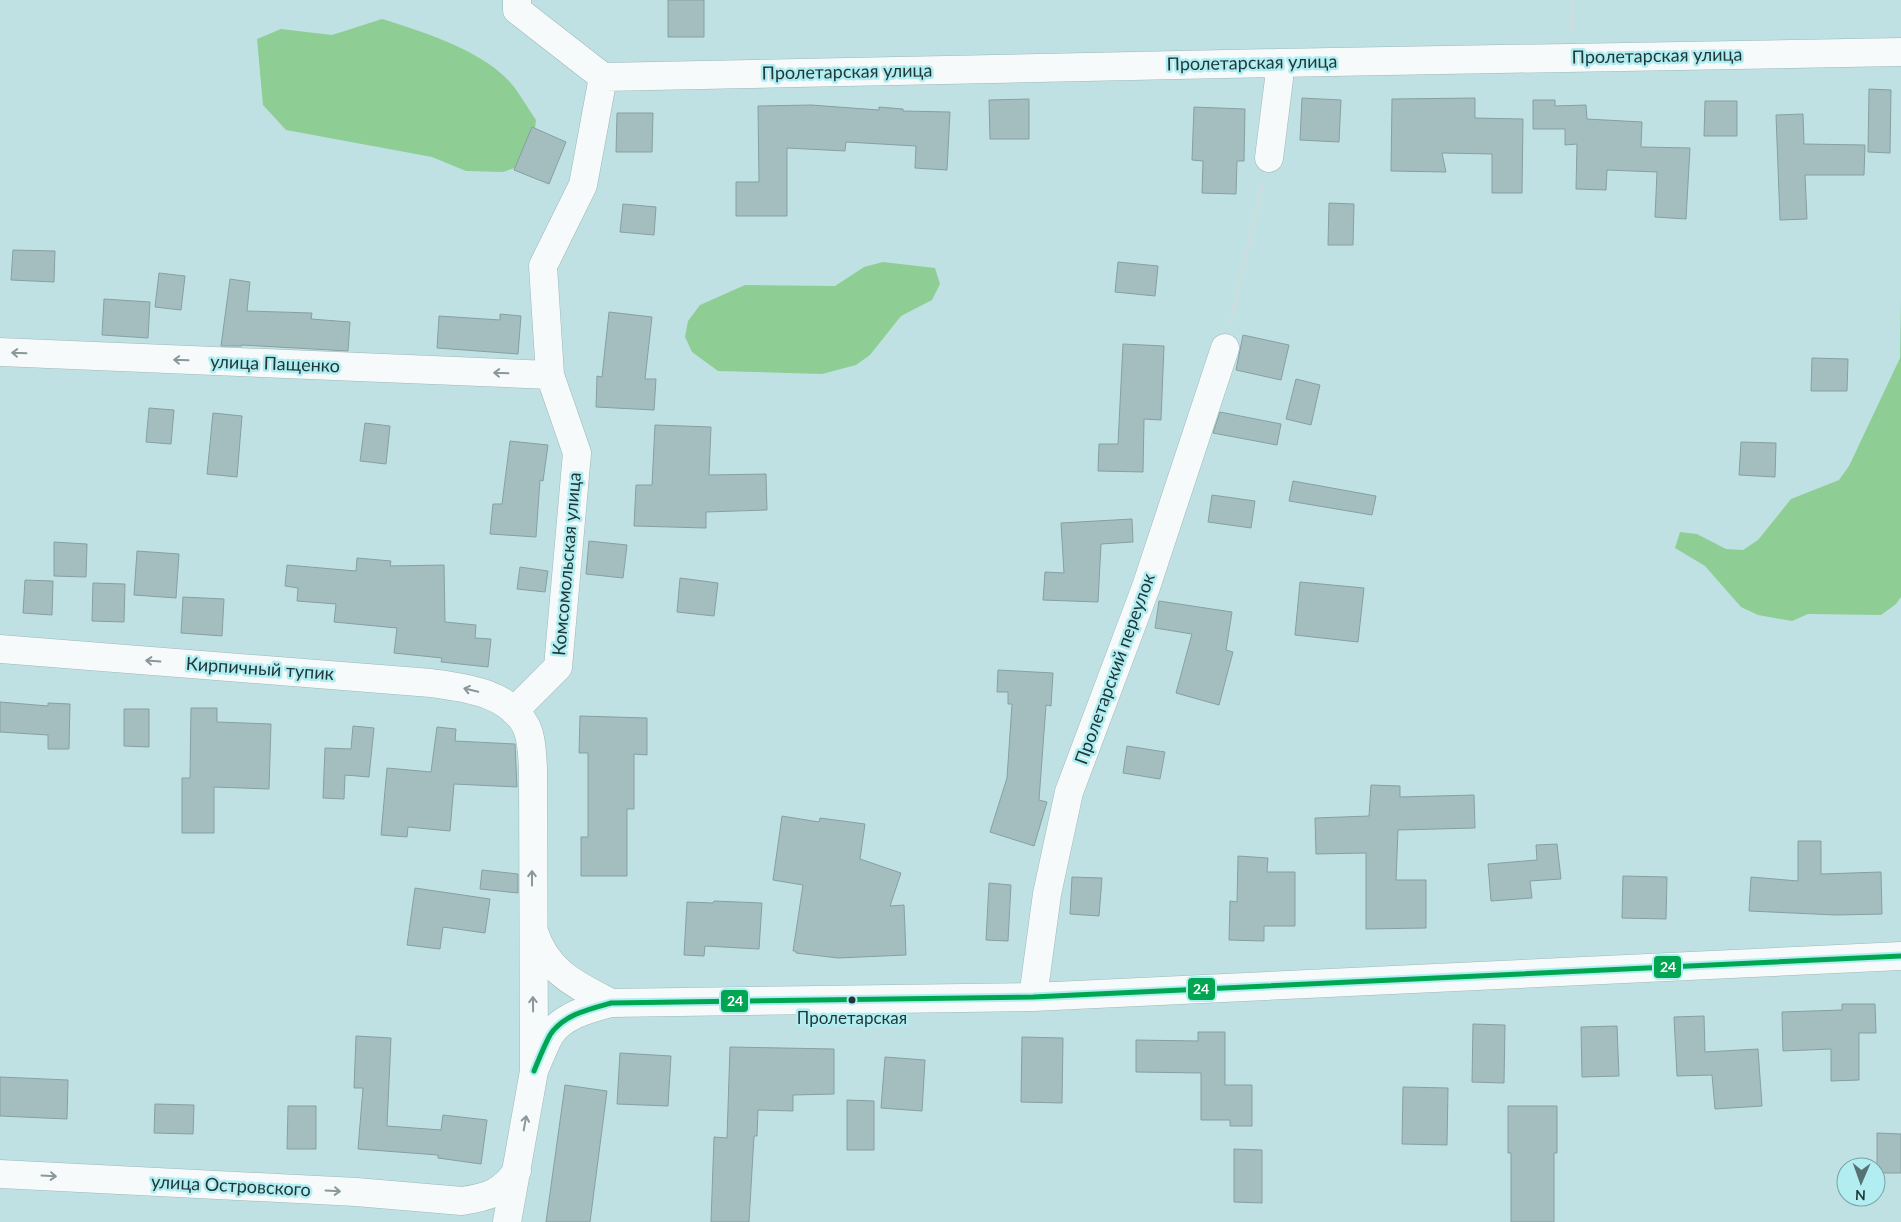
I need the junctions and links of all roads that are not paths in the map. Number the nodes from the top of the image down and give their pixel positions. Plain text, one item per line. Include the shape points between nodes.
1 (517, 0) edge
2 (1901, 52) edge
3 (1277, 63) junction
4 (603, 77) junction
5 (1269, 158) road end
6 (1225, 348) road end
7 (0, 352) edge
8 (550, 375) junction
9 (0, 649) edge
10 (514, 711) junction
11 (532, 926) junction
12 (1901, 956) edge
13 (1033, 997) junction
14 (611, 1003) junction
15 (534, 1071) junction
16 (517, 1171) junction
17 (0, 1174) edge
18 (462, 1201) junction
19 (496, 1222) edge
20 (507, 1222) edge

1 - 4 street via 517,10
2 - 3 street, Пролетарская улица
3 - 4 street, Пролетарская улица
3 - 5 street via 1279,79
4 - 8 street, Комсомольская улица via 583,185 543,266
6 - 13 street, Пролетарский переулок via 1146,588 1069,792 1047,894
8 -> 7 street, улица Пащенко
8 - 10 street, Комсомольская улица via 577,453 558,666
10 -> 9 street, Кирпичный тупик via 497,698 474,690 431,683
11 -> 10 street via 533,768 526,727
11 - 14 street via 538,944 558,971 572,983
15 -> 11 street
12 - 13 street
13 - 14 street
14 - 15 street via 586,1009 566,1020 551,1035
16 -> 15 street
16 - 18 street, улица Островского via 500,1190 478,1199
16 - 20 street
17 -> 18 street, улица Островского via 356,1192
18 - 19 street, улица Островского

